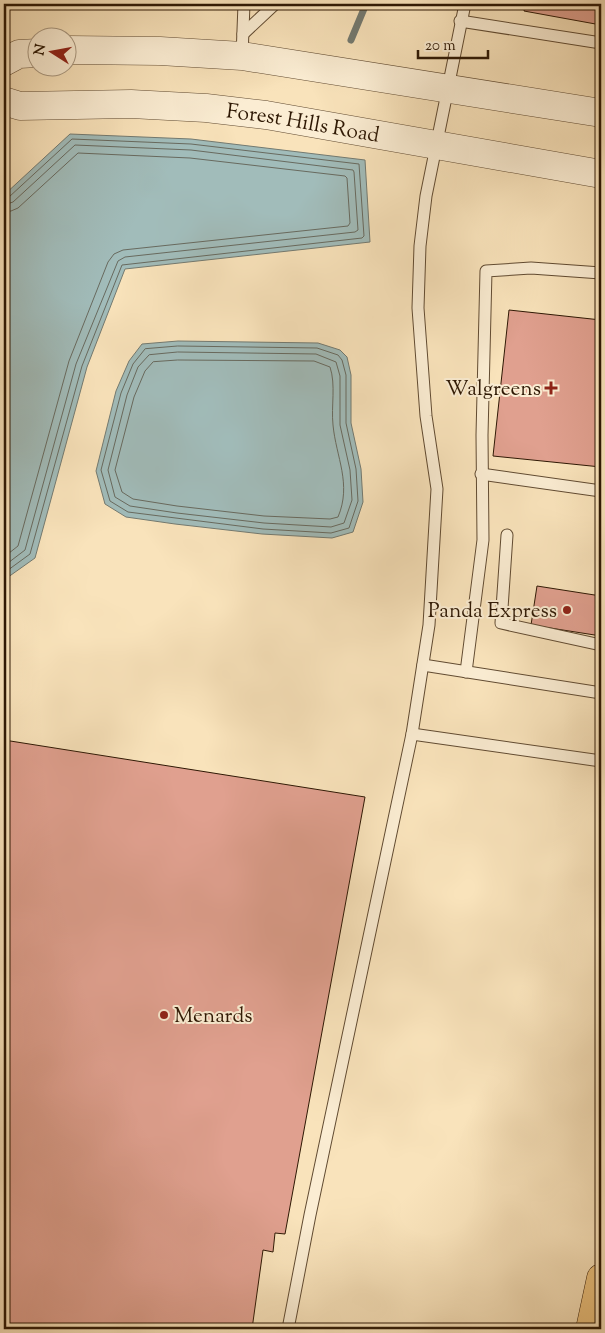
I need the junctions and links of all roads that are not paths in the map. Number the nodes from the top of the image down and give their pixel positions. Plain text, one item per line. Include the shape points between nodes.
1 (244, 4) edge
2 (275, 4) edge
3 (465, 4) edge
4 (460, 21) junction
5 (601, 42) edge
6 (242, 45) junction
7 (78, 50) edge
8 (28, 54) edge
9 (4, 62) edge
10 (447, 90) junction
11 (4, 101) edge
12 (601, 113) edge
13 (436, 146) junction
14 (601, 174) edge
15 (601, 273) edge
16 (482, 474) junction
17 (601, 491) edge
18 (508, 535) dead end
19 (601, 645) edge
20 (423, 665) junction
21 (466, 672) junction
22 (601, 693) edge
23 (412, 734) junction
24 (601, 761) edge
25 (601, 1278) edge
26 (288, 1329) edge
27 (590, 1329) edge

1 - 6 lane
2 - 6 lane
3 - 4 lane
4 - 5 lane
4 - 10 lane
6 - 7 street via 160,51
6 - 10 street
8 - 9 street via 19,54
10 - 12 street
10 - 13 lane
11 - 13 street, Forest Hills Road via 20,106 131,104 206,108 266,115
13 - 14 street, Forest Hills Road
13 - 20 lane via 420,246 418,308 426,416 437,489 429,625
15 - 16 lane via 531,268 486,271
16 - 17 lane
16 - 21 lane via 483,540
18 - 19 lane via 500,623
20 - 21 lane
20 - 23 lane
21 - 22 lane
23 - 24 lane
23 - 26 lane
25 - 27 main road

